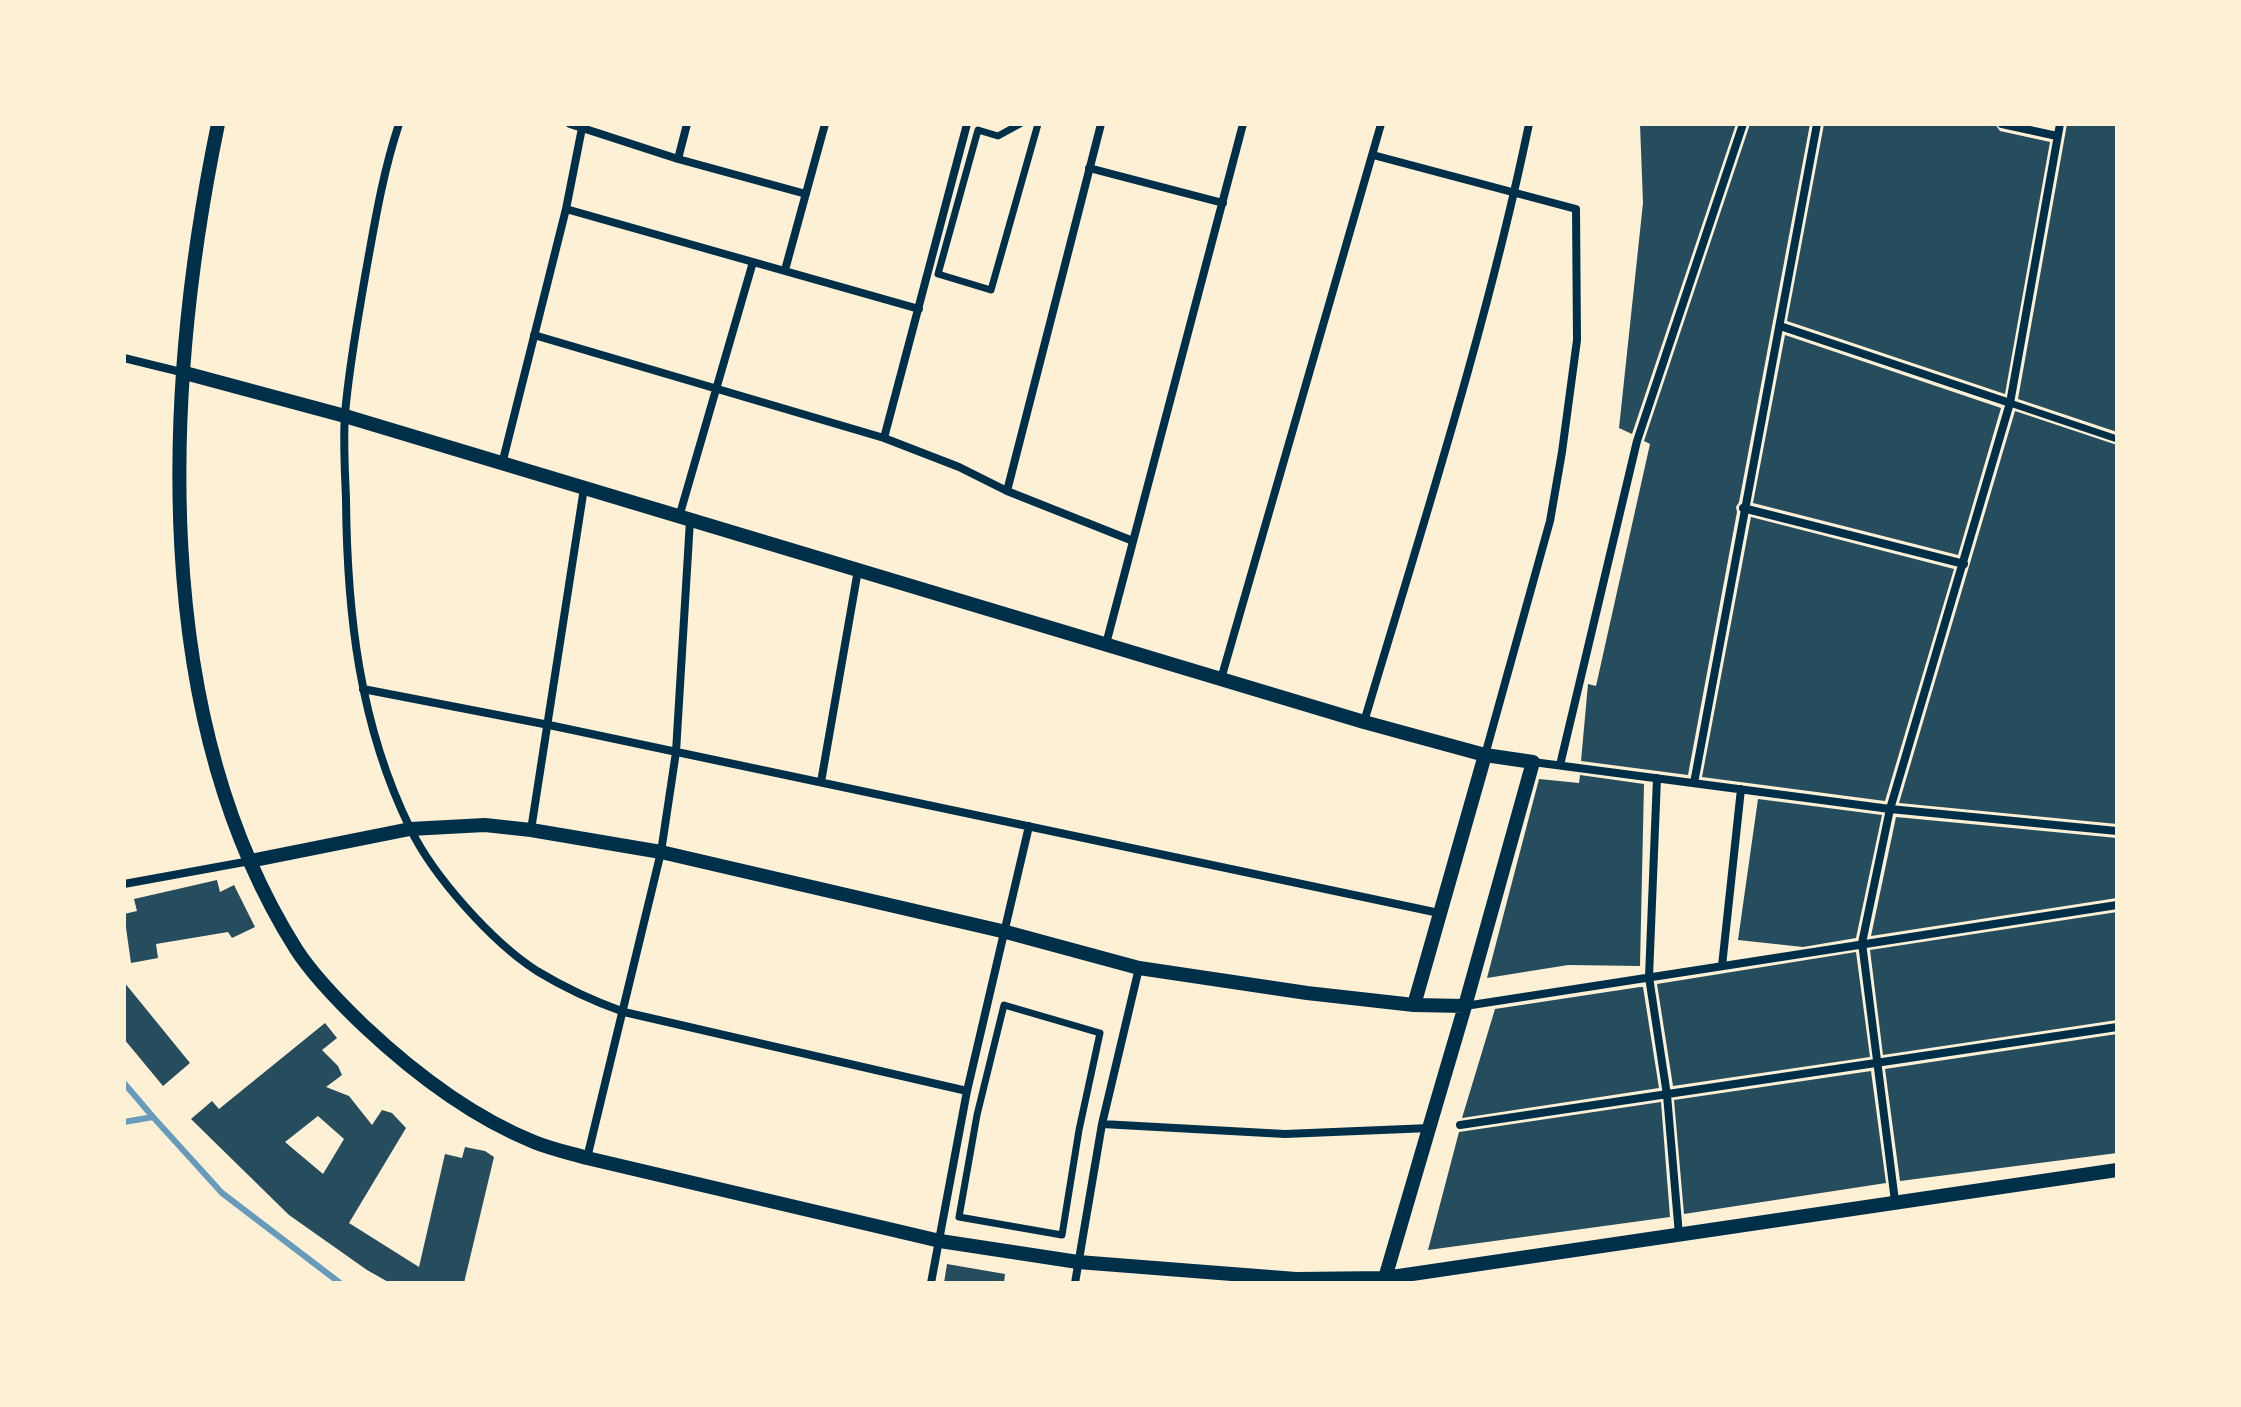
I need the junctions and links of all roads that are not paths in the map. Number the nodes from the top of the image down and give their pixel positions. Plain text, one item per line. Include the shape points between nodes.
1 (218, 124) edge
2 (399, 124) edge
3 (570, 124) edge
4 (687, 124) edge
5 (825, 124) edge
6 (967, 124) edge
7 (1020, 124) edge
8 (1038, 124) edge
9 (1101, 124) edge
10 (1243, 124) edge
11 (1381, 124) edge
12 (1529, 124) edge
13 (1743, 124) edge
14 (1817, 124) edge
15 (2002, 124) edge
16 (2060, 124) edge
17 (582, 128) junction
18 (2057, 136) junction
19 (1373, 155) junction
20 (678, 159) junction
21 (1089, 168) junction
22 (1515, 193) junction
23 (806, 194) junction
24 (1223, 203) junction
25 (566, 209) junction
26 (753, 262) junction
27 (785, 270) junction
28 (919, 309) junction
29 (1780, 326) junction
30 (534, 335) junction
31 (124, 358) edge
32 (185, 373) junction
33 (716, 388) junction
34 (2010, 403) junction
35 (345, 416) junction
36 (884, 438) junction
37 (2117, 439) edge
38 (502, 464) junction
39 (584, 488) junction
40 (1007, 491) junction
41 (1743, 508) junction
42 (684, 518) junction
43 (1133, 541) junction
44 (1964, 564) junction
45 (858, 570) junction
46 (1106, 644) junction
47 (1221, 679) junction
48 (363, 689) junction
49 (1364, 722) junction
50 (549, 725) junction
51 (676, 752) junction
52 (1485, 755) junction
53 (1533, 762) junction
54 (1560, 765) junction
55 (1657, 778) junction
56 (821, 782) junction
57 (1694, 783) junction
58 (1741, 789) junction
59 (1890, 809) junction
60 (1029, 826) junction
61 (410, 829) junction
62 (531, 830) junction
63 (2117, 831) edge
64 (661, 852) junction
65 (250, 861) junction
66 (124, 884) edge
67 (2117, 905) edge
68 (1439, 913) junction
69 (1006, 932) junction
70 (1862, 943) junction
71 (1722, 966) junction
72 (1139, 968) junction
73 (1649, 977) junction
74 (1414, 1005) junction
75 (1465, 1006) junction
76 (624, 1012) junction
77 (2117, 1027) edge
78 (1877, 1065) junction
79 (967, 1091) junction
80 (1667, 1095) junction
81 (1102, 1124) junction
82 (1460, 1125) dead end
83 (1430, 1128) junction
84 (587, 1158) junction
85 (2117, 1170) edge
86 (1895, 1201) junction
87 (959, 1217) joint
88 (1679, 1235) junction
89 (940, 1241) junction
90 (1078, 1262) junction
91 (1385, 1280) edge
92 (931, 1283) edge
93 (1075, 1283) edge

1 - 32 street via 191,283
2 - 35 street via 375,221
3 - 17 street
4 - 20 street
5 - 23 street
6 - 28 street
7 - 8 street via 998,136 978,130 938,274 991,290
9 - 21 street
10 - 24 street
11 - 19 street
12 - 22 street
13 - 54 street via 1637,441
14 - 29 street
15 - 18 street
16 - 18 street
17 - 20 street
17 - 25 street
18 - 34 street
19 - 22 street
19 - 47 street
20 - 23 street
21 - 24 street
21 - 40 street
22 - 49 street
22 - 52 street via 1576,209 1577,340 1550,521
23 - 27 street
24 - 43 street
25 - 26 street
25 - 30 street
26 - 27 street
26 - 33 street
27 - 28 street
28 - 36 street
29 - 34 street
29 - 41 street
30 - 33 street
30 - 38 street
31 - 32 street
32 - 35 street
32 - 65 street via 179,455 190,636 209,735
33 - 36 street
33 - 42 street
34 - 37 street
34 - 44 street
35 - 38 street
35 - 48 street via 350,612
36 - 40 street
38 - 39 street
39 - 42 street
39 - 50 street
40 - 43 street
41 - 44 street
41 - 57 street
42 - 45 street
42 - 51 street
43 - 46 street
44 - 59 street
45 - 46 street
45 - 56 street
46 - 47 street
47 - 49 street
48 - 50 street
48 - 61 street via 374,737
49 - 52 street
50 - 51 street
50 - 62 street
51 - 56 street
51 - 64 street
52 - 53 street
52 - 68 street
53 - 54 street
53 - 75 street
54 - 55 street
55 - 57 street
55 - 73 street
56 - 60 street
57 - 58 street
58 - 59 street
58 - 71 street
59 - 63 street
59 - 70 street
60 - 68 street
60 - 69 street
61 - 62 street via 485,825
61 - 65 street
61 - 76 street via 483,925 535,970
62 - 64 street
64 - 69 street
64 - 76 street
65 - 66 street
65 - 84 street via 297,952 338,1001 395,1055 489,1121 535,1143
67 - 70 street
68 - 74 street
69 - 72 street
69 - 79 street
70 - 71 street
70 - 78 street
71 - 73 street
72 - 74 street
72 - 81 street
73 - 75 street
73 - 80 street
74 - 75 street
75 - 83 street
76 - 79 street
76 - 84 street
77 - 78 street
78 - 80 street
78 - 86 street
79 - 89 street
80 - 82 street
80 - 88 street
81 - 83 street via 1285,1134
81 - 90 street
83 - 91 street
84 - 89 street
85 - 86 street
86 - 88 street
87 - 87 street via 1062,1235 1100,1033 1004,1005
88 - 91 street
89 - 90 street
89 - 92 street
90 - 91 street via 1296,1279
90 - 93 street

